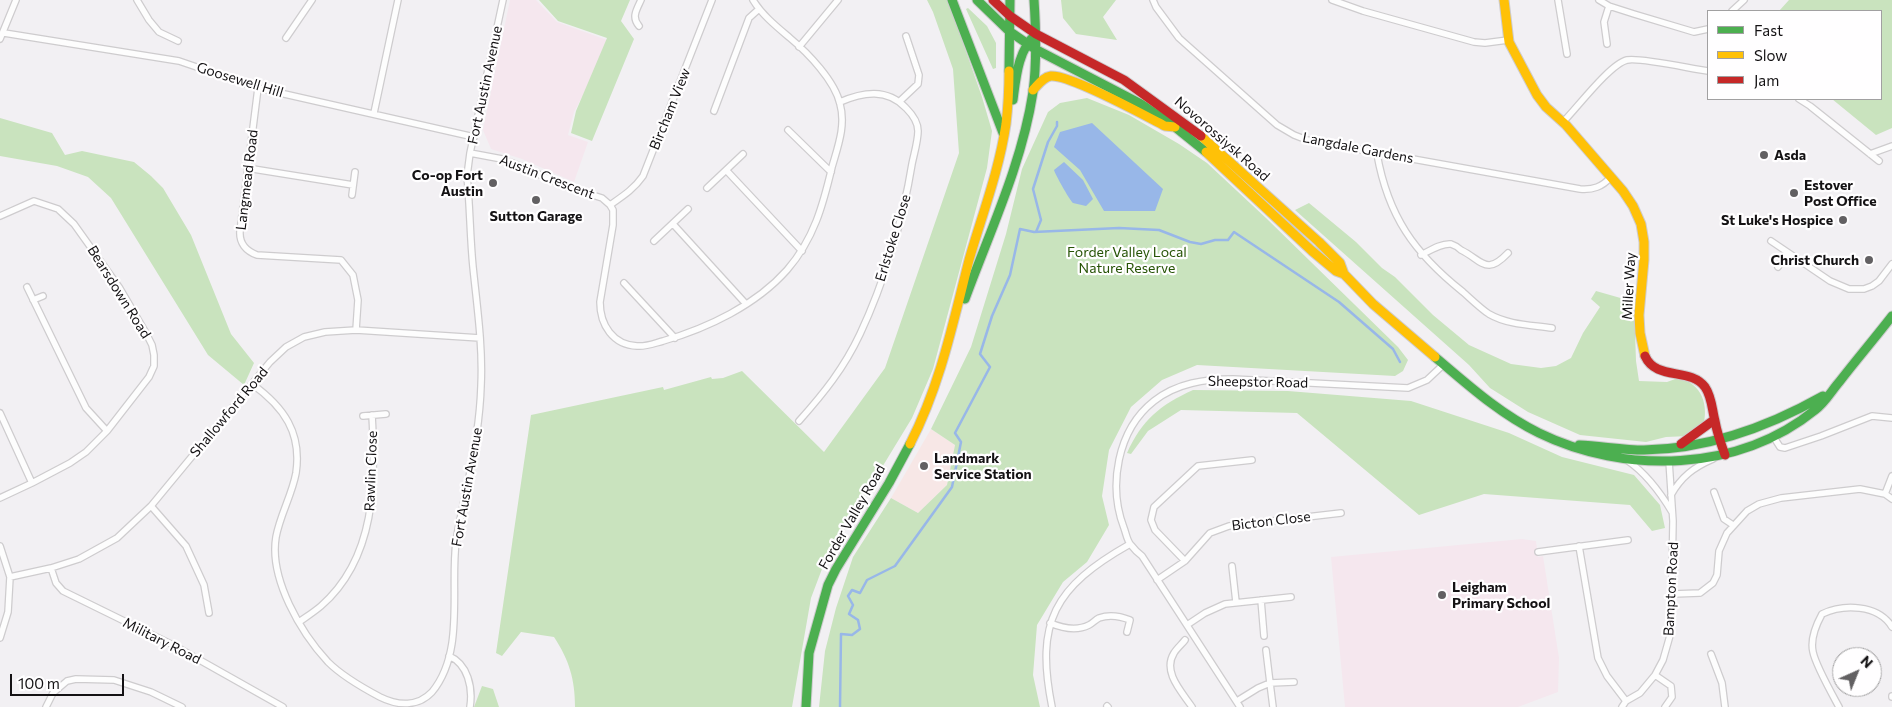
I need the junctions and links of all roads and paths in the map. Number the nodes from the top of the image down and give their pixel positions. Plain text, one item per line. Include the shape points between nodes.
1 (16, 0) edge
2 (137, 0) edge
3 (312, 0) edge
4 (398, 0) edge
5 (504, 0) edge
6 (641, 0) edge
7 (712, 0) edge
8 (754, 0) edge
9 (838, 0) edge
10 (952, 0) edge
11 (993, 0) edge
12 (1010, 0) edge
13 (1034, 0) edge
14 (1153, 0) edge
15 (1332, 0) edge
16 (1504, 0) edge
17 (1558, 0) edge
18 (1599, 0) edge
19 (1744, 0) edge
20 (978, 1) edge
21 (1609, 6) junction
22 (759, 9) junction
23 (1733, 10) edge
24 (1010, 16) junction
25 (639, 26) dead end
26 (1707, 29) edge
27 (1009, 31) junction
28 (1036, 34) junction
29 (2, 36) edge
30 (906, 36) dead end
31 (286, 38) dead end
32 (178, 40) dead end
33 (1508, 40) junction
34 (1027, 43) junction
35 (1607, 44) dead end
36 (799, 47) junction
37 (1035, 49) junction
38 (1567, 54) dead end
39 (1707, 72) edge
40 (258, 88) junction
41 (1034, 90) junction
42 (1800, 100) edge
43 (900, 101) junction
44 (840, 102) junction
45 (714, 111) dead end
46 (374, 114) junction
47 (1563, 122) junction
48 (1175, 127) junction
49 (1005, 128) junction
50 (788, 130) dead end
51 (474, 137) junction
52 (1892, 146) edge
53 (470, 153) junction
54 (743, 154) dead end
55 (1377, 154) junction
56 (1870, 154) junction
57 (1879, 161) dead end
58 (247, 168) junction
59 (726, 170) junction
60 (355, 172) dead end
61 (831, 172) junction
62 (1611, 177) junction
63 (353, 184) junction
64 (707, 188) dead end
65 (352, 195) dead end
66 (610, 204) junction
67 (688, 210) dead end
68 (0, 216) edge
69 (673, 224) junction
70 (654, 240) dead end
71 (1771, 241) dead end
72 (802, 250) junction
73 (1508, 253) dead end
74 (1788, 253) junction
75 (1421, 254) junction
76 (1892, 264) edge
77 (1778, 267) dead end
78 (1344, 274) junction
79 (624, 283) dead end
80 (27, 287) dead end
81 (43, 296) dead end
82 (33, 300) junction
83 (746, 304) junction
84 (1892, 316) edge
85 (1552, 328) dead end
86 (356, 330) junction
87 (480, 338) junction
88 (675, 338) junction
89 (947, 349) junction
90 (1443, 365) junction
91 (252, 384) junction
92 (1828, 394) junction
93 (0, 413) edge
94 (386, 414) dead end
95 (372, 415) junction
96 (363, 416) dead end
97 (1892, 418) edge
98 (1714, 420) junction
99 (799, 421) dead end
100 (107, 431) junction
101 (1773, 436) junction
102 (1720, 440) junction
103 (1573, 445) junction
104 (1679, 446) junction
105 (1668, 448) junction
106 (1722, 455) junction
107 (1252, 460) dead end
108 (1627, 460) junction
109 (1668, 461) junction
110 (1892, 476) edge
111 (32, 483) junction
112 (1714, 492) dead end
113 (1885, 494) junction
114 (1671, 495) junction
115 (0, 498) edge
116 (1892, 499) edge
117 (151, 506) junction
118 (1342, 513) dead end
119 (1673, 514) junction
120 (1733, 525) junction
121 (1628, 540) dead end
122 (1130, 544) junction
123 (0, 546) edge
124 (1579, 546) junction
125 (1538, 552) dead end
126 (1185, 561) junction
127 (1232, 566) dead end
128 (51, 568) junction
129 (10, 577) junction
130 (1157, 580) junction
131 (1673, 594) junction
132 (1291, 597) dead end
133 (1261, 600) junction
134 (1236, 602) junction
135 (209, 612) dead end
136 (298, 622) junction
137 (1050, 623) junction
138 (1187, 625) junction
139 (1892, 627) edge
140 (1127, 632) dead end
141 (1264, 636) dead end
142 (0, 638) edge
143 (1185, 640) dead end
144 (1266, 650) dead end
145 (1710, 654) dead end
146 (449, 656) junction
147 (1656, 674) junction
148 (1294, 682) dead end
149 (1270, 683) junction
150 (1626, 701) junction
151 (1238, 704) edge
152 (46, 707) edge
153 (182, 707) edge
154 (283, 707) edge
155 (470, 707) edge
156 (806, 707) edge
157 (1052, 707) edge
158 (1192, 707) edge
159 (1273, 707) edge
160 (1622, 707) edge
161 (1666, 707) edge
162 (1725, 707) edge
163 (1839, 707) edge

1 - 29 street
2 - 32 street via 159,32
3 - 31 street
4 - 46 street
5 - 51 street, Fort Austin Avenue
6 - 25 street via 634,15
7 - 66 street, Bircham View via 643,176 628,193
8 - 22 street, Austin Crescent
9 - 36 street
10 - 49 main road
11 - 24 main road
12 - 24 main road, Forder Valley Road
13 - 28 main road, Forder Valley Road
14 - 55 street, Langdale Gardens via 1179,38 1277,125 1307,140
15 - 33 street via 1472,42
16 - 33 main road, Miller Way
17 - 38 street
18 - 21 street
19 - 23 street
20 - 27 main road
21 - 26 street via 1694,32
21 - 35 street via 1604,22
22 - 36 street, Austin Crescent
22 - 45 street via 749,18
24 - 27 main road, Forder Valley Road
24 - 28 main road, Novorossiysk Road
27 - 34 main road, Novorossiysk Road
27 - 49 main road, Forder Valley Road
28 - 34 main road
28 - 37 main road, Forder Valley Road
28 - 78 main road, Novorossiysk Road via 1124,80 1194,129 1320,242 1340,262
29 - 40 street, Goosewell Hill via 179,61
30 - 43 street via 919,75 918,84
33 - 47 main road, Miller Way via 1541,100
34 - 37 main road, Novorossiysk Road
34 - 49 main road via 1018,70 1012,113
36 - 44 street, Austin Crescent via 833,87
37 - 41 main road, Forder Valley Road
37 - 48 main road, Novorossiysk Road via 1141,104
39 - 47 street via 1626,60 1614,67
40 - 46 street, Goosewell Hill
40 - 58 street, Langmead Road
41 - 48 main road via 1052,76 1083,86 1165,126
41 - 89 main road, Forder Valley Road via 1021,144
42 - 56 street
43 - 44 street via 877,93 854,96
43 - 99 street, Erlstoke Close via 914,116 918,130 906,197 890,255 860,334 846,361 831,385
44 - 61 street, Austin Crescent via 843,125
46 - 51 street, Goosewell Hill
47 - 62 main road, Miller Way
48 - 78 main road, Novorossiysk Road via 1318,256
49 - 89 main road, Forder Valley Road
50 - 61 street
51 - 53 street, Fort Austin Avenue
52 - 56 street
53 - 66 street, Austin Crescent via 511,162
53 - 87 street, Fort Austin Avenue via 467,176
54 - 59 street
55 - 62 street, Langdale Gardens via 1580,189 1594,189
55 - 75 street via 1394,214
56 - 57 street
58 - 63 street
58 - 86 street, Langmead Road via 241,242 249,252 257,255 341,260 353,275 358,300
59 - 64 street
59 - 72 street
60 - 63 street
61 - 72 street, Austin Crescent via 819,218
62 - 98 main road, Miller Way via 1632,204 1643,230 1645,257 1640,340 1644,353 1663,373 1688,375 1703,384
63 - 65 street
66 - 88 street, Austin Crescent via 614,219 600,302 602,321 618,340 638,347
67 - 69 street
68 - 100 street, Bearsdown Road via 34,201 58,209 74,224 118,287 152,345 154,366 150,377
69 - 70 street
69 - 83 street
71 - 74 street
72 - 83 street, Austin Crescent via 778,279
73 - 75 street via 1493,266 1484,265 1451,244
74 - 76 street via 1842,287 1856,290 1879,281
74 - 77 street
75 - 85 street via 1490,314 1514,323
78 - 90 main road, Novorossiysk Road
79 - 88 street
80 - 82 street
81 - 82 street
82 - 100 street via 86,408
83 - 88 street, Austin Crescent
84 - 92 main road, Novorossiysk Road
86 - 87 street, Shallowford Road
86 - 91 street, Shallowford Road via 304,337 286,347
87 - 146 street, Fort Austin Avenue via 482,385 479,422 456,543 454,623
89 - 156 main road, Forder Valley Road via 923,419 828,585 810,653
90 - 103 main road, Novorossiysk Road via 1486,402 1539,433
90 - 122 street, Sheepstor Road via 1427,380 1408,388 1213,379 1194,382 1166,393 1140,414 1120,458 1116,500
91 - 117 street, Shallowford Road
91 - 136 street, Fort Austin Avenue via 276,404 291,423 294,435 296,474 276,538 276,564
92 - 101 main road, Novorossiysk Road via 1817,409
92 - 102 main road, Novorossiysk Road via 1796,412
93 - 111 street
94 - 95 street
95 - 96 street
95 - 136 street, Rawlin Close via 372,505 360,548 351,569 332,594
97 - 101 street via 1872,416 1785,448 1780,447
98 - 102 main road, Miller Way
98 - 104 main road
100 - 111 street, Bearsdown Road via 86,452
101 - 106 main road, Novorossiysk Road via 1751,447
102 - 104 main road, Novorossiysk Road
102 - 106 main road, Miller Way
103 - 105 main road, Novorossiysk Road via 1644,450
103 - 108 main road, Novorossiysk Road via 1597,455
104 - 105 main road, Novorossiysk Road
105 - 109 main road
106 - 109 main road, Novorossiysk Road
106 - 114 street via 1683,476
107 - 126 street via 1198,466 1154,507 1151,520 1155,530
108 - 109 main road, Novorossiysk Road
108 - 119 street via 1656,486
109 - 114 street, Bampton Road
110 - 113 street
111 - 115 street, Bearsdown Road
112 - 120 street via 1724,519
113 - 116 street
113 - 120 street via 1860,489 1770,500 1746,511
114 - 119 street, Bampton Road
117 - 128 street, Shallowford Road via 117,538
117 - 135 street via 186,546 204,585
118 - 126 street, Bicton Close via 1229,526 1210,533
119 - 131 street, Bampton Road
120 - 131 street via 1719,551 1713,583 1700,593
121 - 124 street
122 - 130 street, Sheepstor Road
122 - 137 street via 1094,567 1073,586 1057,607
123 - 129 street
124 - 125 street
124 - 150 street via 1598,658
126 - 130 street, Bicton Close
127 - 134 street
128 - 129 street, Shallowford Road
128 - 154 street, Military Road via 56,583 63,591 173,645
129 - 142 street via 8,612
130 - 138 street, Sheepstor Road
131 - 147 street, Bampton Road via 1671,632
132 - 133 street
133 - 134 street
133 - 141 street
134 - 138 street via 1217,606
136 - 146 street, Fort Austin Avenue via 330,664 397,704 413,704 433,691
137 - 140 street via 1074,629 1088,626 1098,618 1120,616 1130,620
137 - 157 street via 1045,657
138 - 151 street, Sheepstor Road
139 - 163 street via 1876,612 1851,606 1834,608 1822,614 1813,637 1813,652
143 - 158 street via 1170,662 1172,677
144 - 149 street
145 - 162 street via 1722,683
146 - 155 street via 464,667
147 - 150 street, Bampton Road via 1640,693
147 - 161 street via 1671,686 1672,697
148 - 149 street
149 - 151 street
149 - 159 street
150 - 160 street, Bampton Road
152 - 153 street via 53,693 67,681 76,679 114,680 151,692

